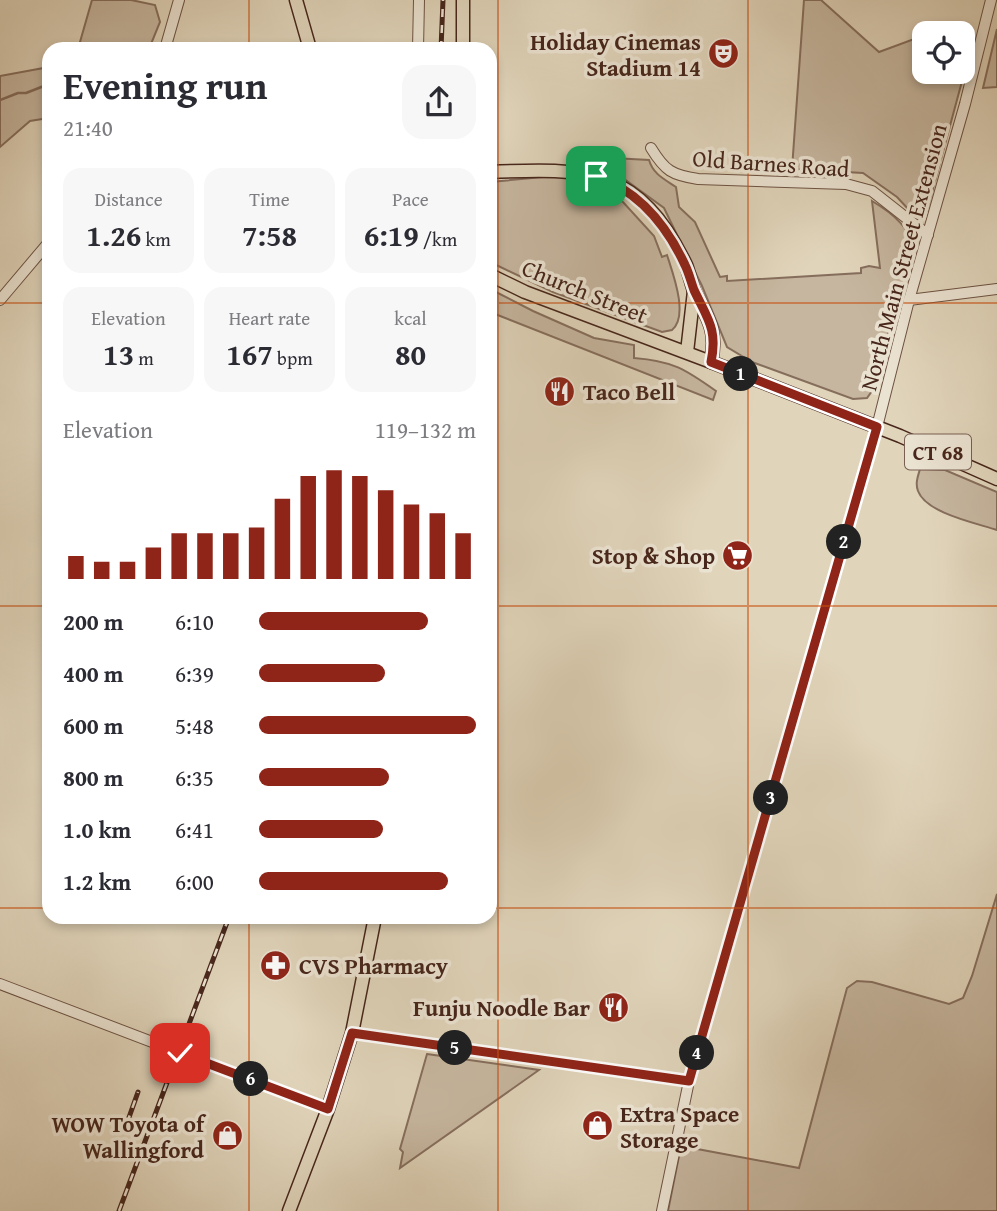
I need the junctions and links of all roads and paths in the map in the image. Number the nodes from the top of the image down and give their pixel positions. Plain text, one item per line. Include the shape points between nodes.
1 (178, 0) edge
2 (296, 0) edge
3 (419, 0) edge
4 (463, 0) edge
5 (991, 0) edge
6 (168, 42) edge
7 (308, 42) edge
8 (418, 42) edge
9 (463, 42) edge
10 (650, 148) dead end
11 (497, 172) edge
12 (928, 235) junction
13 (42, 250) edge
14 (497, 278) edge
15 (997, 289) edge
16 (695, 291) junction
17 (0, 300) edge
18 (909, 300) junction
19 (687, 352) junction
20 (711, 362) junction
21 (877, 427) junction
22 (997, 479) edge
23 (374, 924) edge
24 (0, 984) edge
25 (352, 1033) junction
26 (689, 1081) junction
27 (328, 1109) junction
28 (289, 1211) edge
29 (662, 1211) edge

1 - 6 street
2 - 7 main road
3 - 8 street
4 - 9 main road
5 - 12 street, North Main Street Extension
10 - 12 street, Old Barnes Road via 668,171 680,176 846,184 872,191
11 - 16 main road via 572,171 625,189 666,229
12 - 18 street, North Main Street Extension
13 - 17 street
14 - 19 main road, Church Street / CT 68
15 - 18 street
16 - 19 main road
16 - 20 main road via 713,330
18 - 21 street, North Main Street Extension
19 - 20 main road, CT 68
20 - 21 main road, CT 68
21 - 22 main road, CT 68
21 - 26 street, North Main Street Extension
23 - 25 main road
24 - 27 street
25 - 26 street
25 - 27 main road
26 - 29 street, North Main Street Extension
27 - 28 main road

